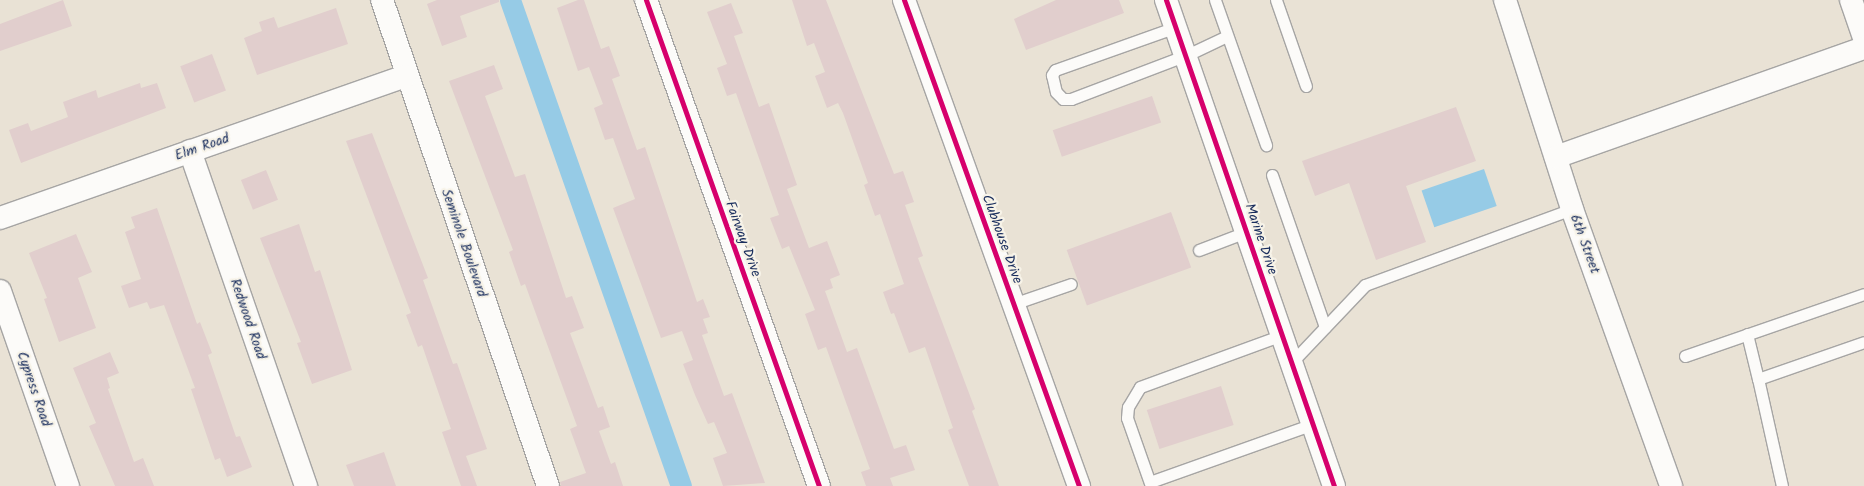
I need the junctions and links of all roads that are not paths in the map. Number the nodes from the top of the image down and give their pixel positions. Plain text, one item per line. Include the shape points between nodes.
1 (382, 0) edge
2 (646, 0) edge
3 (904, 0) edge
4 (1166, 0) edge
5 (1215, 0) edge
6 (1276, 0) edge
7 (1505, 0) edge
8 (1851, 0) edge
9 (1176, 27) junction
10 (1228, 36) junction
11 (1864, 37) edge
12 (1864, 48) edge
13 (1186, 55) junction
14 (405, 76) junction
15 (1306, 86) dead end
16 (1266, 145) dead end
17 (190, 151) junction
18 (1556, 157) junction
19 (1272, 175) dead end
20 (1572, 209) junction
21 (0, 218) edge
22 (1246, 232) junction
23 (1199, 250) dead end
24 (1071, 284) dead end
25 (0, 291) edge
26 (1864, 294) edge
27 (1013, 304) junction
28 (1325, 327) junction
29 (1747, 334) junction
30 (1282, 335) junction
31 (1864, 342) edge
32 (1685, 356) dead end
33 (1292, 362) junction
34 (1758, 379) junction
35 (1313, 424) junction
36 (1151, 484) edge
37 (68, 486) edge
38 (306, 486) edge
39 (548, 486) edge
40 (819, 486) edge
41 (1078, 486) edge
42 (1334, 486) edge
43 (1671, 486) edge
44 (1782, 486) edge

1 - 14 street, Seminole Boulevard
2 - 40 street, Fairway Drive
3 - 27 street, Clubhouse Drive
4 - 9 street, Marine Drive
5 - 10 lane
6 - 15 lane
7 - 18 street, 6th Street
8 - 11 street
9 - 13 street, Marine Drive
9 - 13 lane via 1055,70 1053,84 1063,99 1072,99
10 - 13 lane
10 - 16 lane
12 - 18 street
13 - 22 street, Marine Drive
14 - 17 street, Elm Road
14 - 39 street, Seminole Boulevard
17 - 21 street, Elm Road
17 - 38 street, Redwood Road
18 - 20 street, 6th Street
19 - 28 lane
20 - 28 lane via 1365,285
20 - 43 street, 6th Street
22 - 23 lane
22 - 30 street, Marine Drive
24 - 27 lane
25 - 37 street, Cypress Road
26 - 29 lane
27 - 41 street, Clubhouse Drive
28 - 33 lane
29 - 32 lane
29 - 34 lane
30 - 33 street, Marine Drive
30 - 36 lane via 1140,387 1128,406 1127,418
31 - 34 lane
33 - 35 street, Marine Drive
34 - 44 lane
35 - 36 lane
35 - 42 street, Marine Drive

